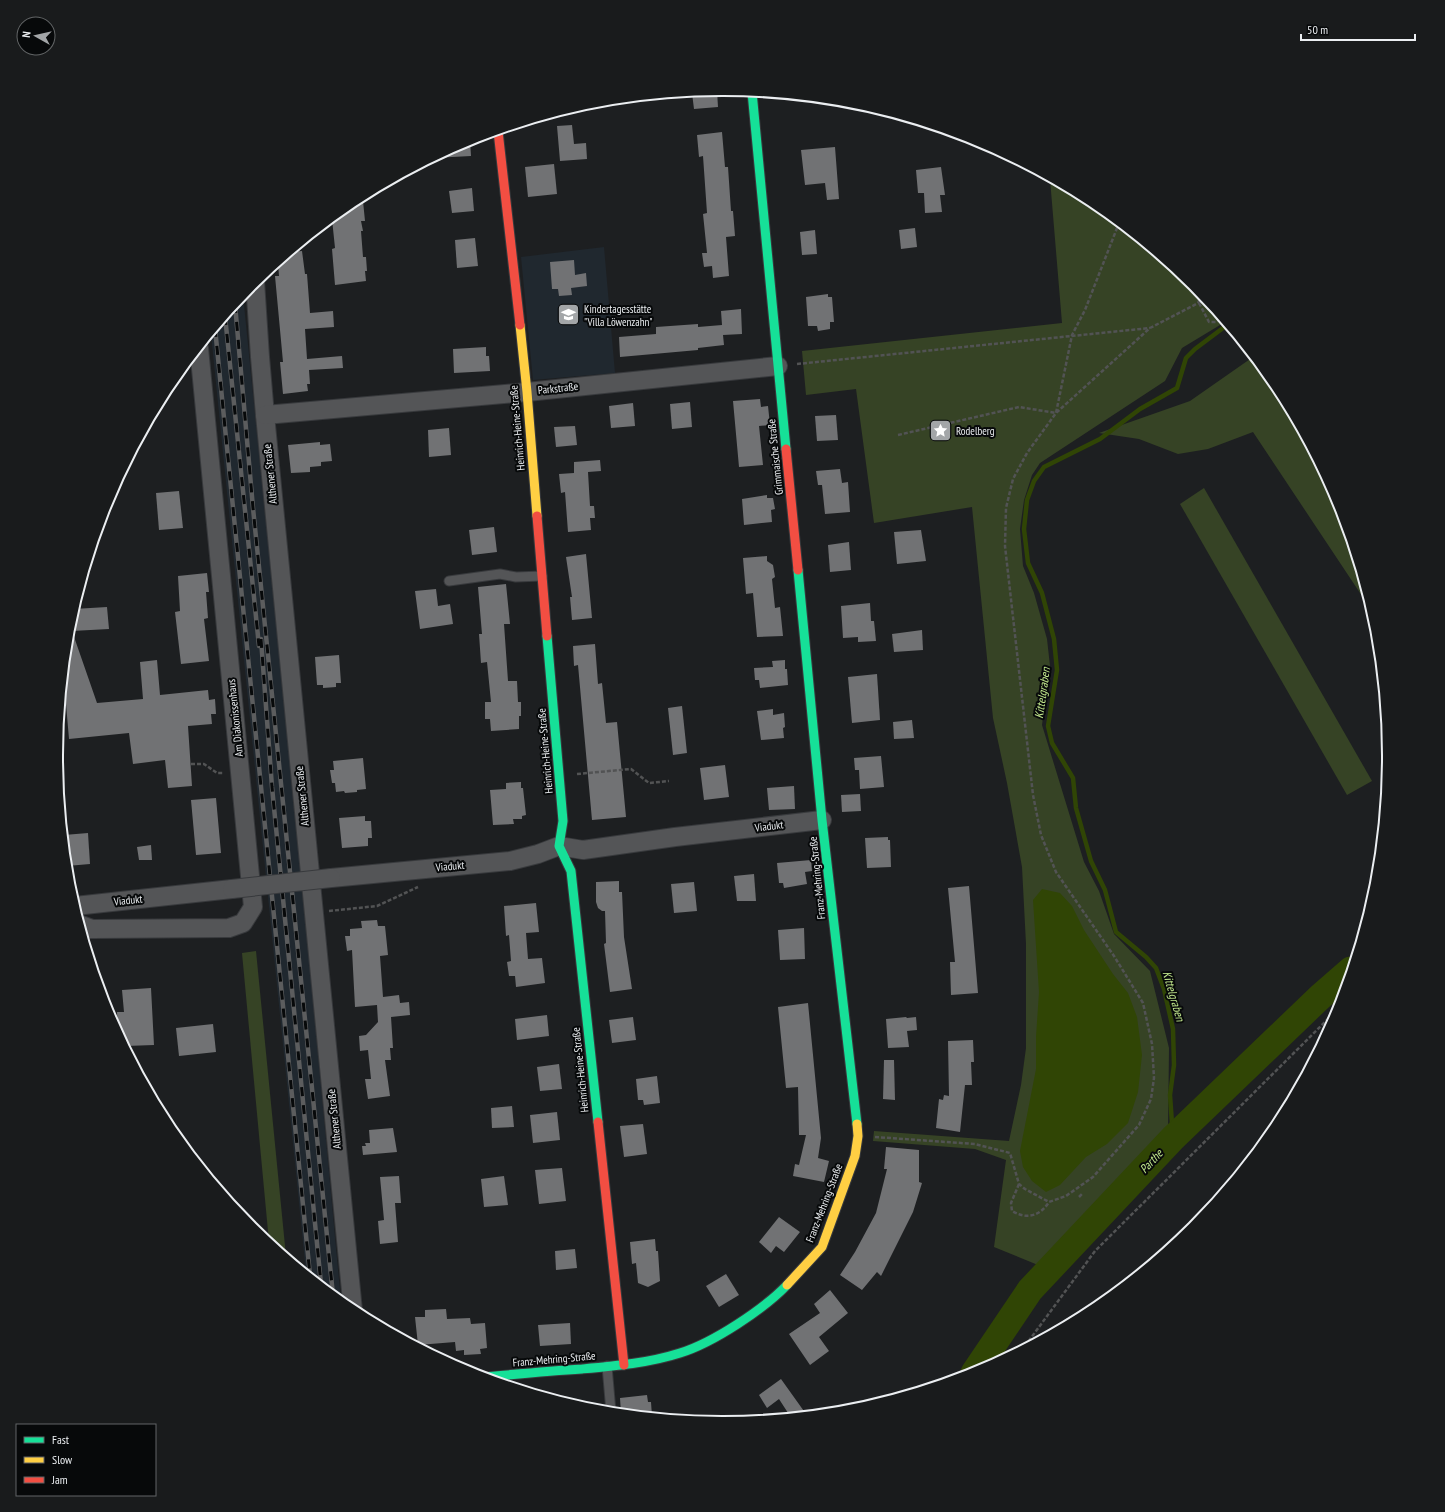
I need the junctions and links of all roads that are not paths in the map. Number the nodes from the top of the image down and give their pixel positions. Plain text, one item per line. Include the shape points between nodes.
1 (753, 97) edge
2 (499, 136) edge
3 (256, 290) edge
4 (200, 354) edge
5 (778, 366) junction
6 (526, 392) junction
7 (265, 415) junction
8 (542, 576) junction
9 (449, 581) dead end
10 (822, 820) junction
11 (559, 846) junction
12 (80, 905) edge
13 (85, 926) edge
14 (352, 1301) edge
15 (624, 1364) junction
16 (607, 1366) junction
17 (498, 1376) edge
18 (610, 1406) edge

1 - 5 street, Grimmaische Straße
2 - 6 street, Heinrich-Heine-Straße
3 - 7 street, Althener Straße
4 - 13 street, Am Diakonissenhaus via 253,907 243,923 229,928 92,929
5 - 6 street, Parkstraße
5 - 10 street, Grimmaische Straße
6 - 7 street, Parkstraße
6 - 8 street, Heinrich-Heine-Straße
7 - 14 street, Althener Straße
8 - 9 lane via 516,577 500,574
8 - 11 street, Heinrich-Heine-Straße via 563,821
10 - 11 street, Viadukt via 583,850
10 - 15 street, Franz-Mehring-Straße via 858,1136 855,1156 822,1247 780,1293 707,1342 681,1353
11 - 12 street, Viadukt, bridge via 510,861
11 - 15 street, Heinrich-Heine-Straße via 571,871
15 - 16 street, Franz-Mehring-Straße
16 - 17 street, Franz-Mehring-Straße
16 - 18 lane

